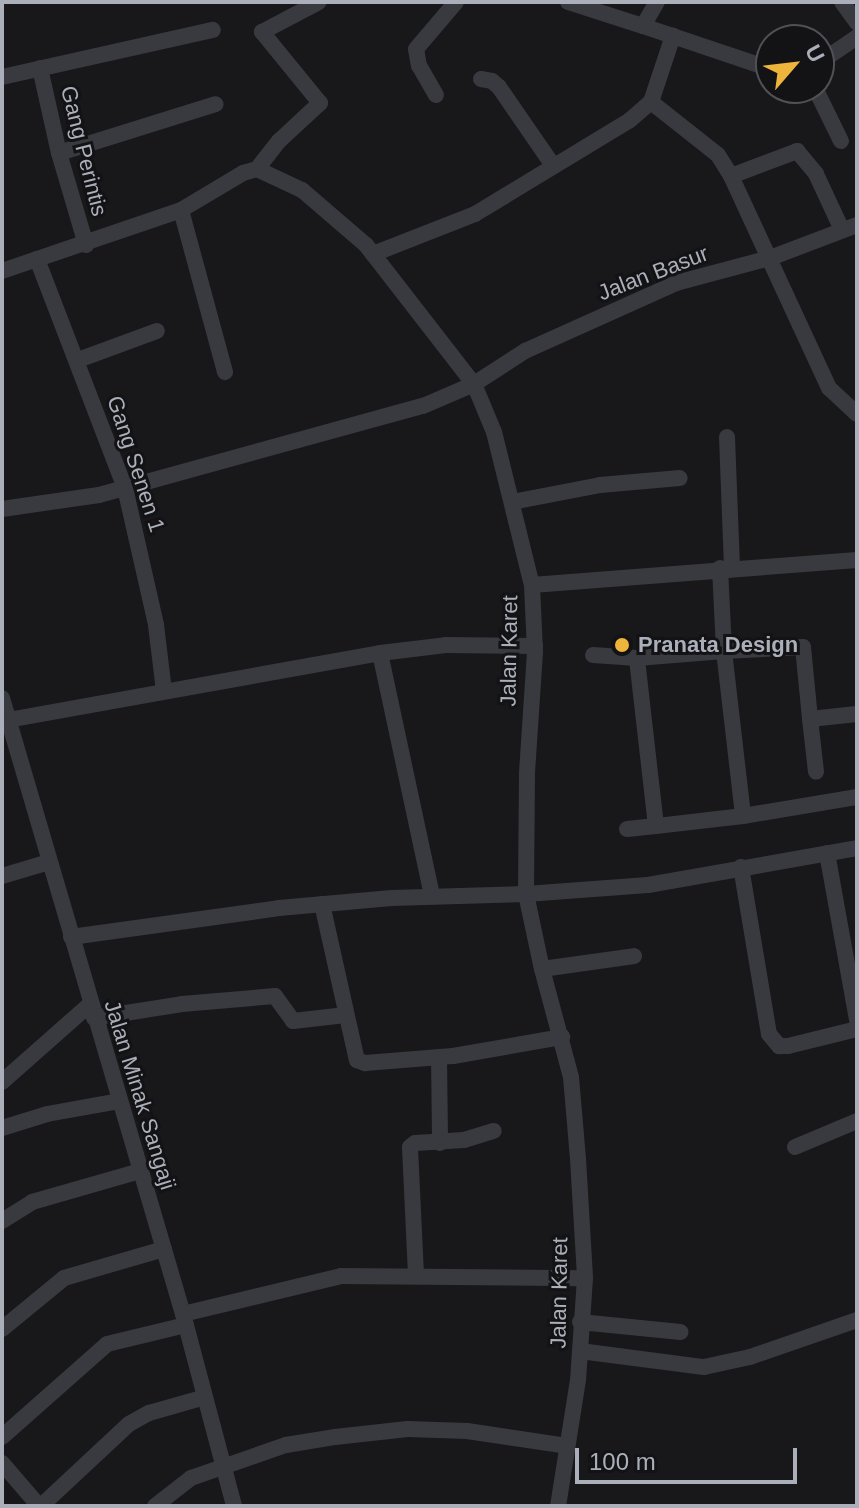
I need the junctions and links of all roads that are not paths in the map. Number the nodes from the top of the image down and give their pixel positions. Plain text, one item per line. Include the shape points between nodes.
1 (319, 2) edge
2 (456, 2) edge
3 (568, 2) edge
4 (657, 2) edge
5 (842, 2) edge
6 (857, 23) edge
7 (643, 26) junction
8 (213, 30) dead end
9 (673, 36) junction
10 (857, 37) edge
11 (835, 52) edge
12 (755, 64) edge
13 (40, 68) junction
14 (2, 77) edge
15 (481, 79) dead end
16 (436, 95) dead end
17 (651, 102) junction
18 (216, 104) dead end
19 (823, 104) edge
20 (841, 141) dead end
21 (59, 153) junction
22 (552, 164) junction
23 (257, 169) junction
24 (731, 176) junction
25 (181, 210) junction
26 (850, 228) edge
27 (86, 245) junction
28 (373, 254) junction
29 (770, 258) junction
30 (37, 259) junction
31 (2, 271) edge
32 (157, 331) dead end
33 (78, 360) junction
34 (225, 372) dead end
35 (474, 384) junction
36 (857, 414) edge
37 (727, 437) dead end
38 (680, 478) dead end
39 (125, 488) junction
40 (512, 502) junction
41 (2, 509) edge
42 (857, 560) edge
43 (726, 568) junction
44 (532, 585) junction
45 (535, 646) junction
46 (724, 651) junction
47 (380, 653) junction
48 (593, 655) dead end
49 (637, 658) junction
50 (164, 691) junction
51 (2, 698) edge
52 (857, 714) edge
53 (810, 719) junction
54 (8, 720) junction
55 (816, 772) dead end
56 (857, 797) edge
57 (743, 816) junction
58 (656, 826) junction
59 (627, 829) dead end
60 (857, 848) edge
61 (827, 853) junction
62 (49, 862) junction
63 (741, 867) junction
64 (2, 876) edge
65 (526, 894) junction
66 (432, 896) junction
67 (322, 904) junction
68 (71, 937) junction
69 (634, 956) dead end
70 (542, 969) junction
71 (92, 1011) junction
72 (346, 1015) junction
73 (857, 1020) edge
74 (857, 1029) edge
75 (562, 1037) junction
76 (439, 1057) junction
77 (2, 1082) edge
78 (119, 1101) junction
79 (857, 1121) edge
80 (3, 1125) edge
81 (494, 1131) dead end
82 (440, 1143) junction
83 (795, 1147) dead end
84 (140, 1171) junction
85 (2, 1221) edge
86 (164, 1249) junction
87 (416, 1275) junction
88 (585, 1278) junction
89 (184, 1319) junction
90 (857, 1320) edge
91 (580, 1322) junction
92 (2, 1329) edge
93 (681, 1332) dead end
94 (580, 1351) junction
95 (205, 1397) junction
96 (2, 1437) edge
97 (567, 1446) junction
98 (2, 1463) edge
99 (223, 1466) junction
100 (40, 1506) edge
101 (155, 1506) edge
102 (234, 1506) edge
103 (558, 1506) edge

1 - 23 street via 262,32 320,103
2 - 16 street via 416,49 419,66
3 - 7 street
4 - 7 street
5 - 6 street
7 - 9 street
8 - 13 street, Gang Perintis
9 - 12 street
9 - 17 street
10 - 11 street
13 - 14 street, Gang Perintis
13 - 21 street, Gang Perintis
15 - 22 street via 499,87
17 - 22 street
17 - 24 street via 718,155
18 - 21 street
19 - 20 street
21 - 27 street, Gang Perintis
22 - 28 street via 475,214
23 - 25 street
23 - 28 street, Jalan Karet via 302,190
24 - 26 street via 797,151
24 - 29 street
25 - 27 street
25 - 34 street
26 - 29 street, Jalan Basur
27 - 30 street
28 - 35 street, Jalan Karet
29 - 35 street, Jalan Basur via 676,283 525,351
29 - 36 street via 829,388
30 - 31 street
30 - 33 street, Gang Senen 1
32 - 33 street
33 - 39 street, Gang Senen 1
35 - 39 street, Jalan Basur via 380,419
35 - 40 street, Jalan Karet via 494,432
37 - 43 street
38 - 40 street via 600,485
39 - 41 street, Jalan Basur
39 - 50 street, Gang Senen 1 via 156,625
40 - 44 street, Jalan Karet
42 - 43 street
43 - 44 street
43 - 46 street
44 - 45 street, Jalan Karet
45 - 47 street via 446,645
45 - 65 street, Jalan Karet
46 - 49 street
46 - 53 street via 803,647
46 - 57 street
47 - 50 street
47 - 66 street
48 - 49 street
49 - 58 street
50 - 54 street
51 - 54 street, Jalan Minak Sangaji
52 - 53 street
53 - 55 street
54 - 62 street, Jalan Minak Sangaji
56 - 57 street
57 - 58 street
58 - 59 street
60 - 61 street
61 - 63 street
61 - 73 street
62 - 64 street
62 - 68 street, Jalan Minak Sangaji
63 - 65 street via 648,885
63 - 74 street via 769,1034 779,1046 788,1046
65 - 66 street
65 - 70 street, Jalan Karet
66 - 67 street
67 - 68 street
67 - 72 street
68 - 71 street, Jalan Minak Sangaji
69 - 70 street
70 - 75 street, Jalan Karet
71 - 72 street via 275,996 293,1021
71 - 77 street
71 - 78 street, Jalan Minak Sangaji
72 - 76 street via 357,1060
75 - 76 street
75 - 88 street, Jalan Karet via 571,1077
76 - 82 street
78 - 80 street
78 - 84 street, Jalan Minak Sangaji
79 - 83 street
81 - 82 street
82 - 87 street via 410,1147
84 - 85 street via 32,1202
84 - 86 street, Jalan Minak Sangaji
86 - 89 street, Jalan Minak Sangaji
86 - 92 street via 64,1278
87 - 88 street
87 - 89 street via 341,1276
88 - 91 street, Jalan Karet
89 - 95 street, Jalan Minak Sangaji
89 - 96 street via 107,1344
90 - 94 street via 704,1367
91 - 93 street
91 - 94 street, Jalan Karet
94 - 97 street, Jalan Karet
95 - 99 street, Jalan Minak Sangaji
95 - 100 street via 129,1424
97 - 99 street via 467,1431 408,1429 286,1445
97 - 103 street, Jalan Karet
98 - 100 street
99 - 101 street via 191,1478
99 - 102 street, Jalan Minak Sangaji

